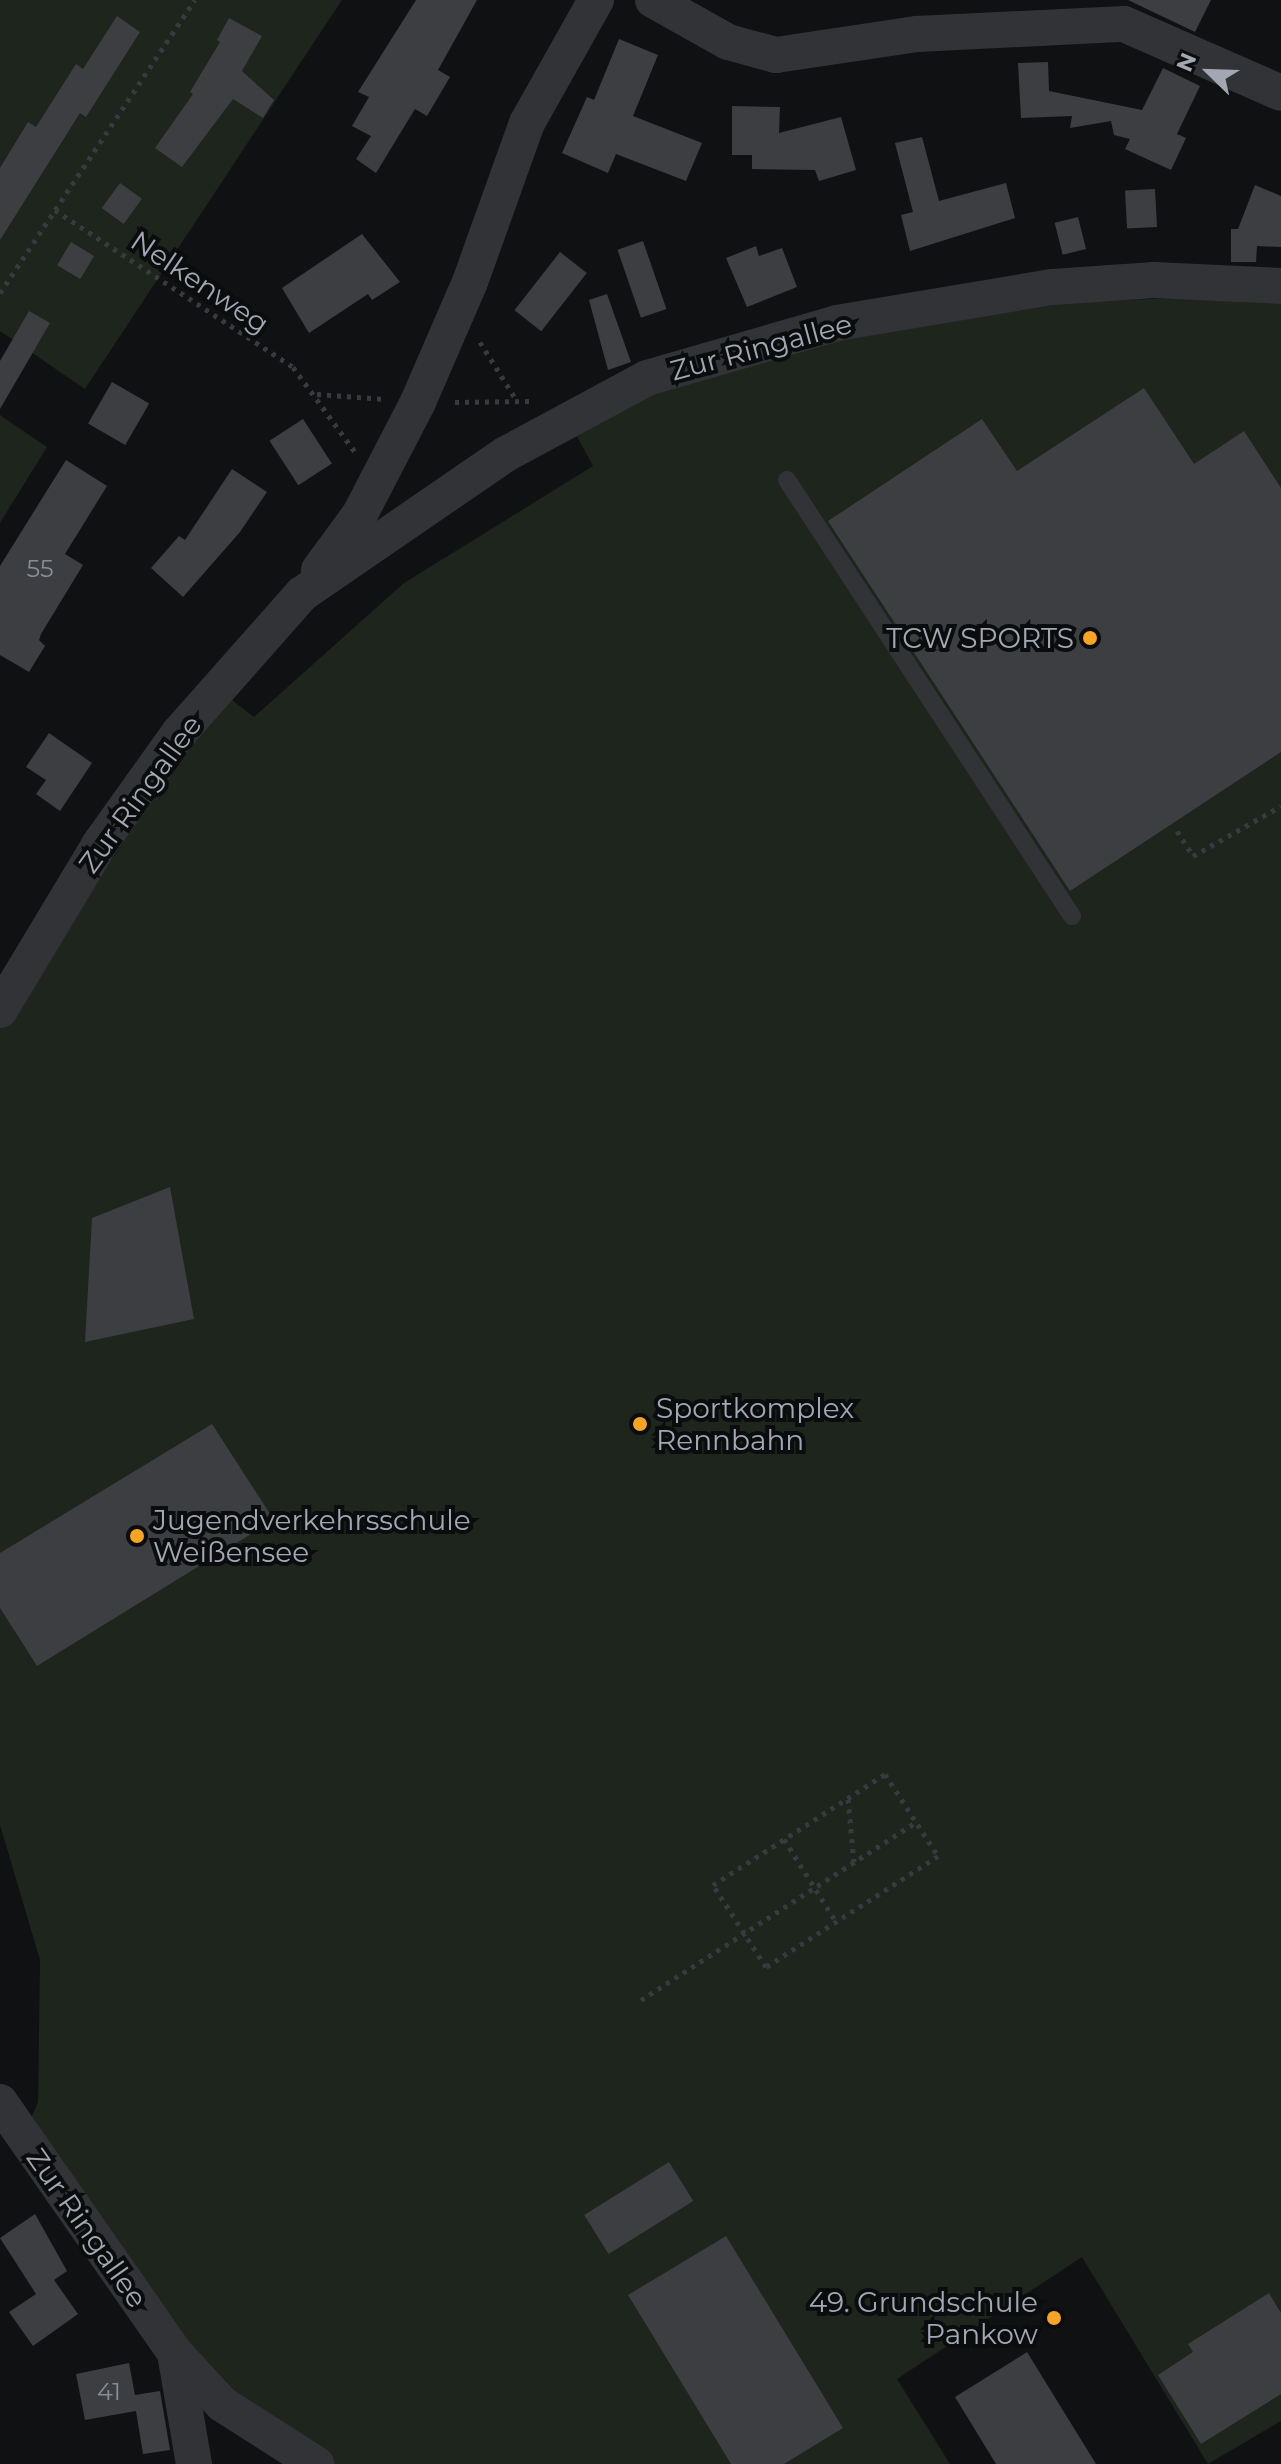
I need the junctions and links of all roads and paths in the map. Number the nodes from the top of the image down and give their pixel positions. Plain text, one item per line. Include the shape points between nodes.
1 (195, 0) edge
2 (596, 0) edge
3 (653, 0) edge
4 (1281, 93) edge
5 (55, 210) junction
6 (1281, 286) edge
7 (0, 293) edge
8 (459, 308) junction
9 (317, 394) junction
10 (537, 400) dead end
11 (418, 402) junction
12 (518, 402) junction
13 (787, 480) dead end
14 (375, 483) junction
15 (302, 594) junction
16 (1281, 806) edge
17 (1177, 831) dead end
18 (1072, 916) dead end
19 (0, 1010) edge
20 (848, 1798) junction
21 (916, 1822) junction
22 (784, 1839) junction
23 (854, 1862) junction
24 (815, 1887) junction
25 (836, 1922) junction
26 (745, 1933) junction
27 (641, 2000) dead end
28 (0, 2102) edge
29 (175, 2353) junction
30 (194, 2464) edge
31 (316, 2464) edge

1 - 5 path
2 - 8 street, Zur Ringallee via 527,123
3 - 4 street via 728,42 776,55 917,34 1124,24
5 - 7 path
5 - 9 path, Nelkenweg via 293,367
6 - 15 street, Zur Ringallee via 1154,280 1053,287 837,323 647,378 481,470
8 - 11 street, Zur Ringallee
8 - 12 path
9 - 11 path
9 - 14 path
10 - 12 path
11 - 12 path
11 - 14 street, Zur Ringallee
13 - 18 lane
14 - 15 street, Zur Ringallee via 360,514
15 - 19 street, Zur Ringallee via 179,733 99,845
16 - 17 path via 1193,856
20 - 21 path via 885,1774
20 - 22 path
20 - 23 path
21 - 23 path
21 - 25 path via 938,1856
22 - 24 path
22 - 26 path via 713,1885
23 - 24 path
24 - 25 path
24 - 26 path
25 - 26 path via 766,1967
26 - 27 path
28 - 29 street, Zur Ringallee
29 - 30 street, Zur Ringallee
29 - 31 street, Zur Ringallee via 222,2404

